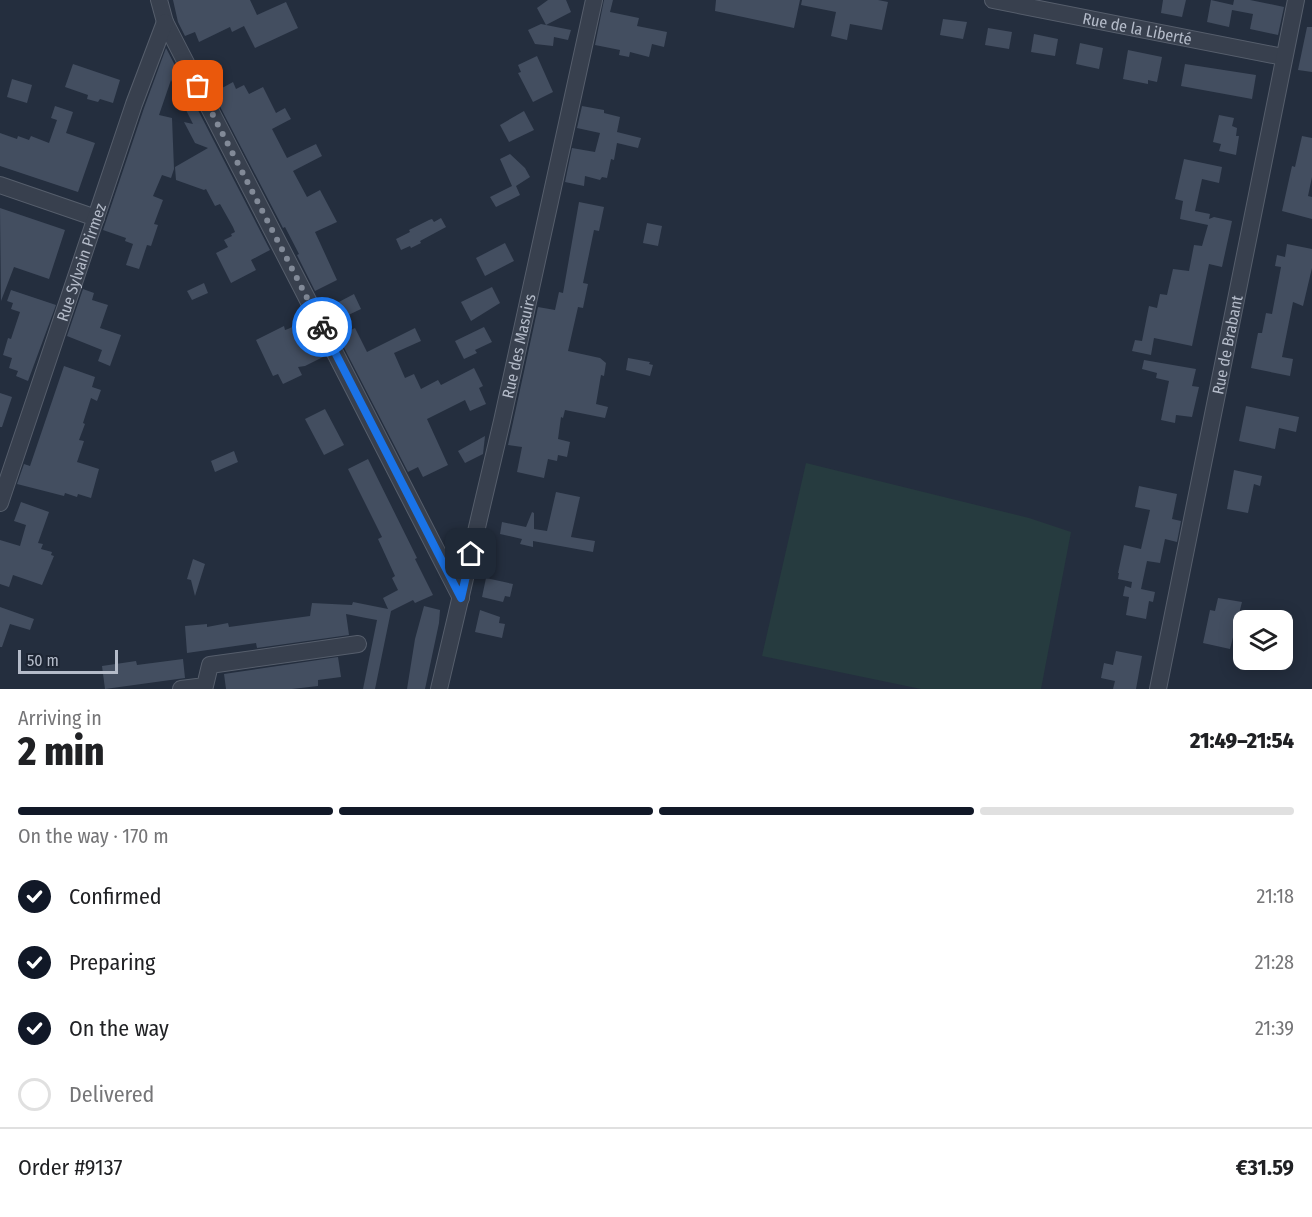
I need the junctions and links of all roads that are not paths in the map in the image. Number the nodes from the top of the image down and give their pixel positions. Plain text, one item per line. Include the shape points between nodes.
1 (159, 0) edge
2 (594, 0) edge
3 (993, 0) edge
4 (1296, 0) edge
5 (165, 22) junction
6 (1283, 57) junction
7 (0, 185) edge
8 (96, 218) junction
9 (0, 503) edge
10 (461, 598) junction
11 (358, 644) dead end
12 (205, 687) edge
13 (181, 689) edge
14 (439, 689) edge
15 (1158, 689) edge

1 - 5 street
2 - 10 street, Rue des Masuirs
3 - 6 street, Rue de la Liberté
4 - 6 street, Rue de Brabant
5 - 8 street, Rue Sylvain Pirmez
5 - 10 street
6 - 15 street, Rue de Brabant
7 - 8 street
8 - 9 street, Rue Sylvain Pirmez
10 - 14 street, Rue des Masuirs
11 - 12 street via 210,665
12 - 13 street

